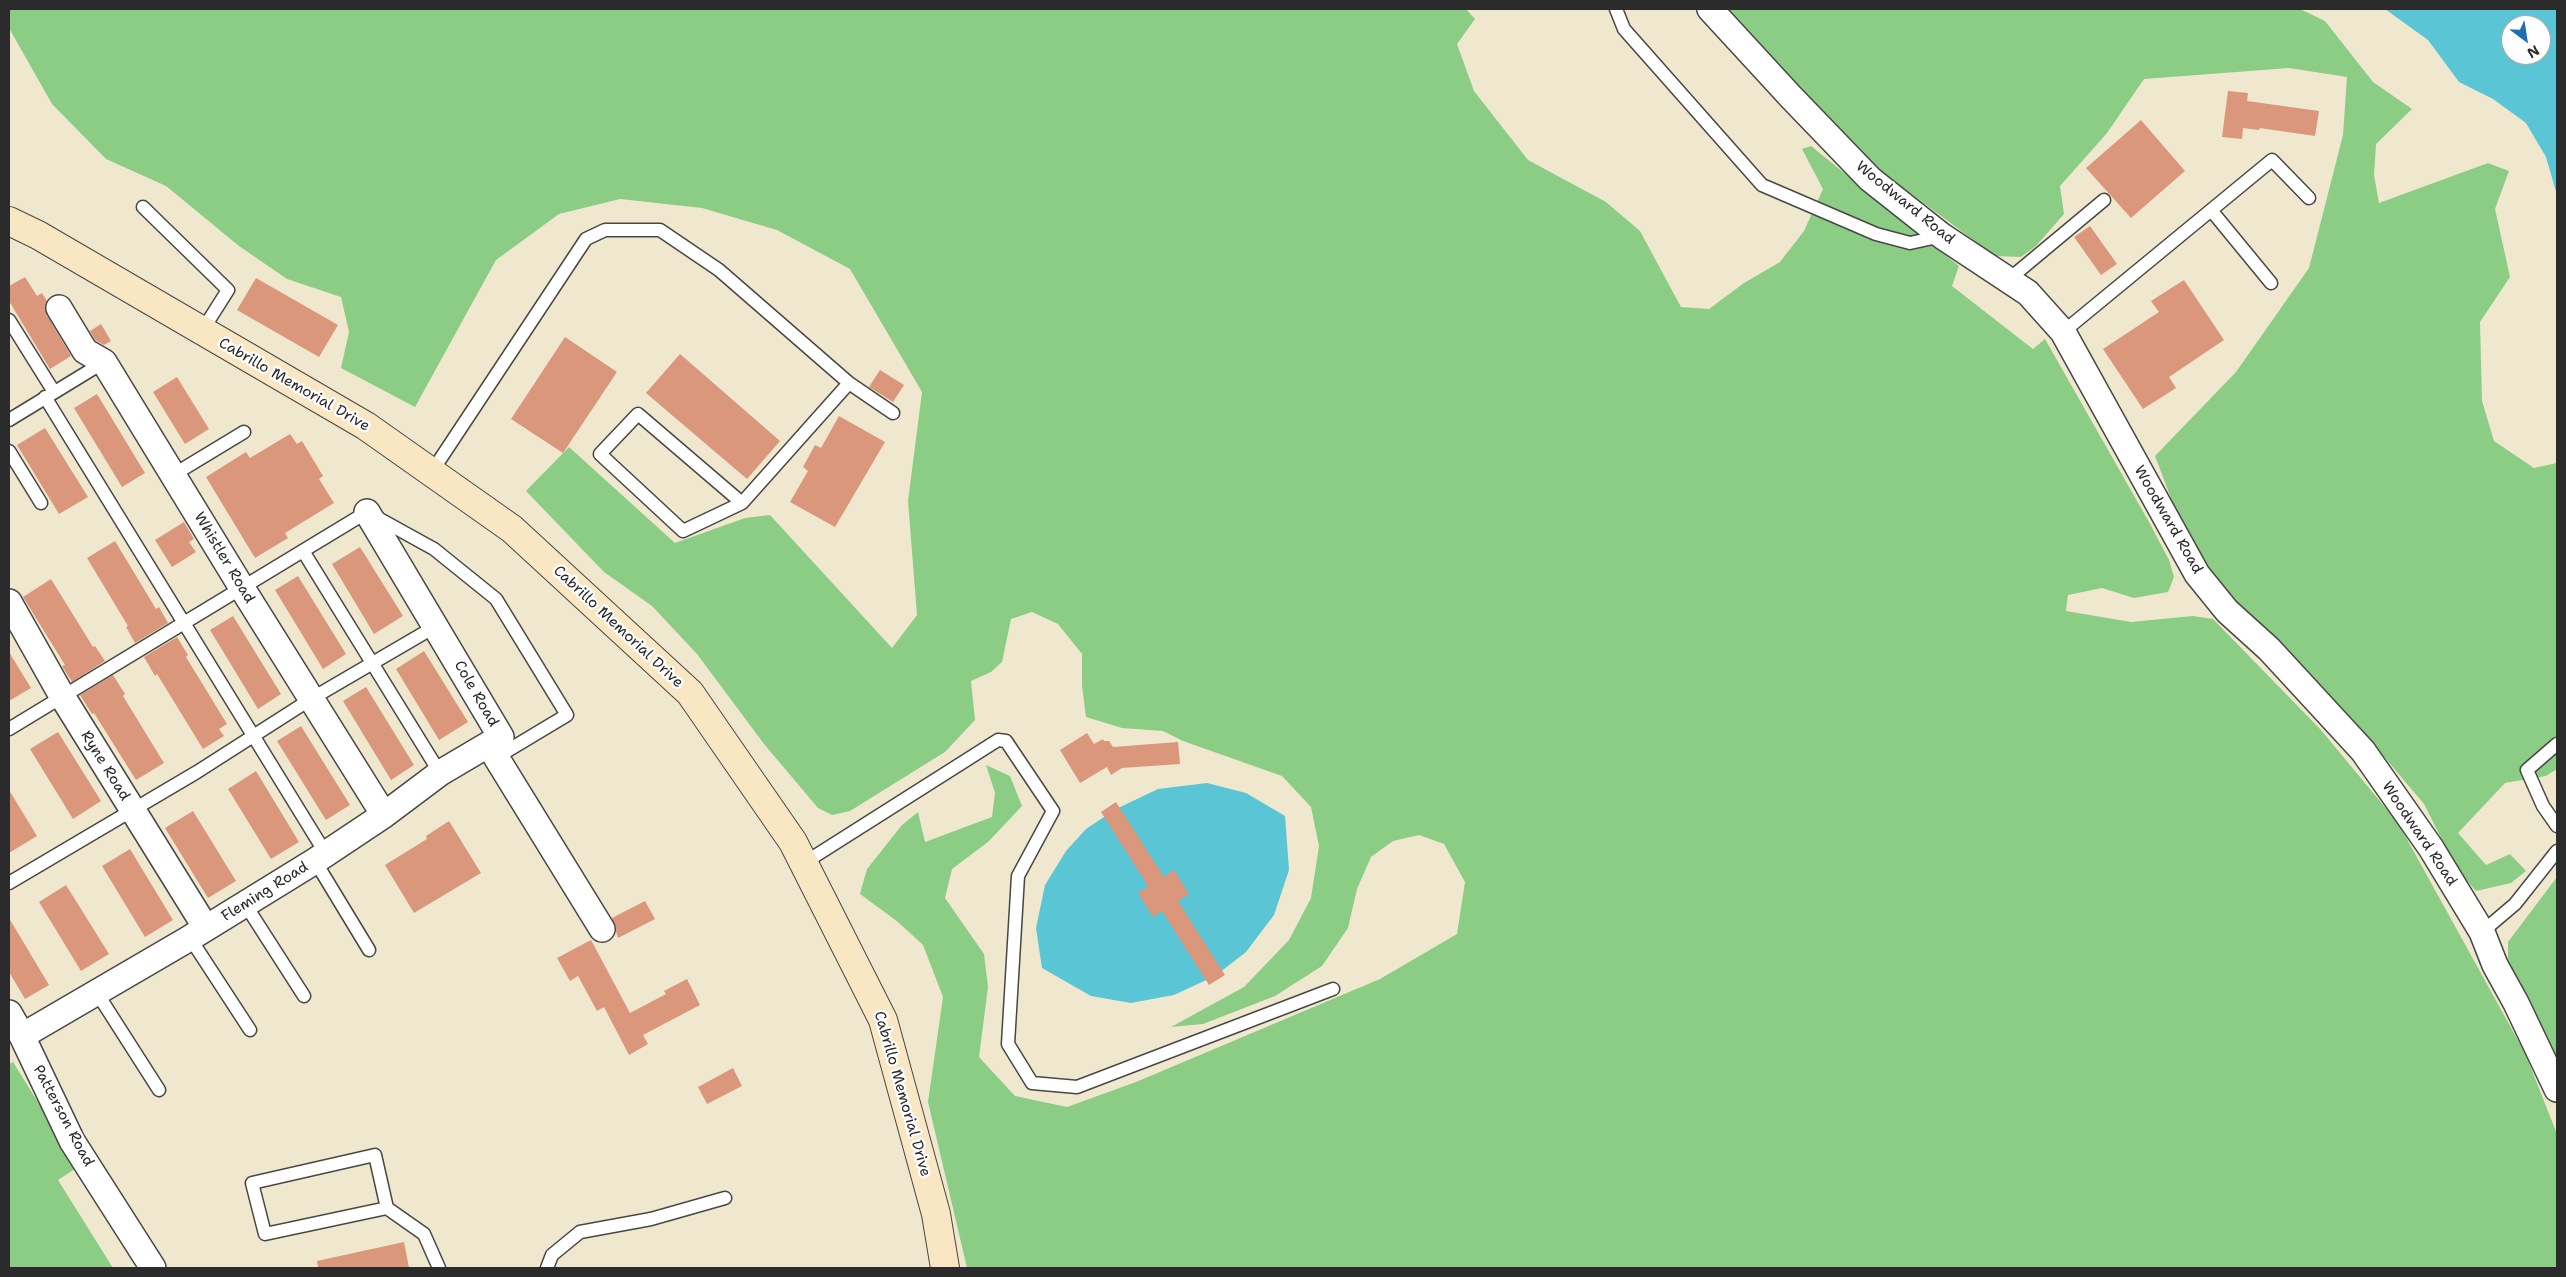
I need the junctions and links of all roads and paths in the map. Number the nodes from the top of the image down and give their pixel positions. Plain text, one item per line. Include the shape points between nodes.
1 (1616, 9) edge
2 (1710, 9) edge
3 (2309, 198) dead end
4 (2104, 200) dead end
5 (143, 207) dead end
6 (2211, 210) junction
7 (9, 221) edge
8 (1942, 236) junction
9 (2008, 280) junction
10 (2271, 283) dead end
11 (59, 308) dead end
12 (9, 320) edge
13 (202, 331) junction
14 (2063, 332) junction
15 (104, 362) junction
16 (849, 383) junction
17 (50, 395) junction
18 (893, 412) dead end
19 (9, 420) edge
20 (244, 432) dead end
21 (9, 451) edge
22 (431, 473) junction
23 (173, 475) junction
24 (41, 503) dead end
25 (742, 504) junction
26 (368, 512) junction
27 (303, 551) junction
28 (242, 588) junction
29 (9, 602) edge
30 (184, 624) junction
31 (436, 626) junction
32 (372, 663) junction
33 (62, 696) junction
34 (312, 699) junction
35 (9, 729) edge
36 (253, 736) junction
37 (2557, 744) edge
38 (499, 747) junction
39 (440, 772) junction
40 (132, 809) junction
41 (384, 815) junction
42 (2557, 826) edge
43 (2557, 851) edge
44 (320, 857) junction
45 (804, 863) junction
46 (2552, 868) edge
47 (9, 883) edge
48 (245, 904) junction
49 (602, 929) dead end
50 (2482, 932) junction
51 (198, 933) junction
52 (369, 950) dead end
53 (1334, 988) dead end
54 (97, 994) junction
55 (304, 996) dead end
56 (9, 1013) edge
57 (250, 1030) dead end
58 (22, 1036) junction
59 (2557, 1089) edge
60 (159, 1090) dead end
61 (725, 1198) dead end
62 (387, 1208) junction
63 (153, 1268) edge
64 (439, 1268) edge
65 (547, 1268) edge
66 (945, 1268) edge

1 - 8 lane via 1624,29 1762,185 1876,234 1910,243
2 - 8 street, Woodward Road via 1870,179
3 - 6 lane via 2272,160
4 - 9 lane
5 - 13 lane via 228,290
6 - 10 lane
6 - 14 lane
7 - 13 main road, Cabrillo Memorial Drive
8 - 9 street, Woodward Road
9 - 14 street, Woodward Road via 2028,293
11 - 15 street, Whistler Road via 85,351
12 - 17 lane
13 - 22 main road, Cabrillo Memorial Drive via 366,426
14 - 50 street, Woodward Road via 2197,574 2227,611 2269,649 2363,751 2431,848
15 - 17 lane
15 - 23 street, Whistler Road
16 - 18 lane
16 - 22 lane via 719,270 660,230 605,230 586,239
16 - 25 lane
17 - 19 lane
17 - 30 lane
20 - 23 lane
21 - 24 lane
22 - 45 main road, Cabrillo Memorial Drive via 512,529 690,693 793,842
23 - 28 street, Whistler Road
25 - 25 lane via 683,531 600,454 638,414
26 - 27 lane
26 - 31 street, Cole Road
26 - 38 lane via 434,549 496,599 567,715
27 - 28 lane
27 - 32 lane
28 - 30 lane
28 - 34 street, Whistler Road
29 - 33 street, Ryne Road
30 - 33 lane
30 - 36 lane
31 - 32 lane
31 - 38 street, Cole Road
32 - 34 lane
32 - 39 lane
33 - 35 lane
33 - 40 street, Ryne Road
34 - 36 lane
34 - 41 street, Whistler Road
36 - 40 lane
36 - 44 lane
37 - 42 lane via 2527,770 2543,806
38 - 39 street, Fleming Road
38 - 49 street, Cole Road
39 - 41 street, Fleming Road
40 - 47 lane
40 - 51 street, Ryne Road
41 - 44 street, Fleming Road
43 - 46 lane
44 - 48 street, Fleming Road
44 - 52 lane
45 - 53 lane via 998,740 1006,741 1053,811 1018,876 1008,1044 1032,1083 1077,1087
45 - 66 main road, Cabrillo Memorial Drive via 883,1020 936,1214
46 - 50 lane
48 - 51 street, Fleming Road
48 - 55 lane
50 - 59 street, Woodward Road
51 - 54 street, Fleming Road
51 - 57 lane
54 - 58 street, Fleming Road
54 - 60 lane
56 - 58 street, Patterson Road
58 - 63 street, Patterson Road via 72,1141
61 - 65 lane via 650,1219 580,1232 552,1255
62 - 62 lane via 265,1234 252,1183 375,1155
62 - 64 lane via 424,1234

